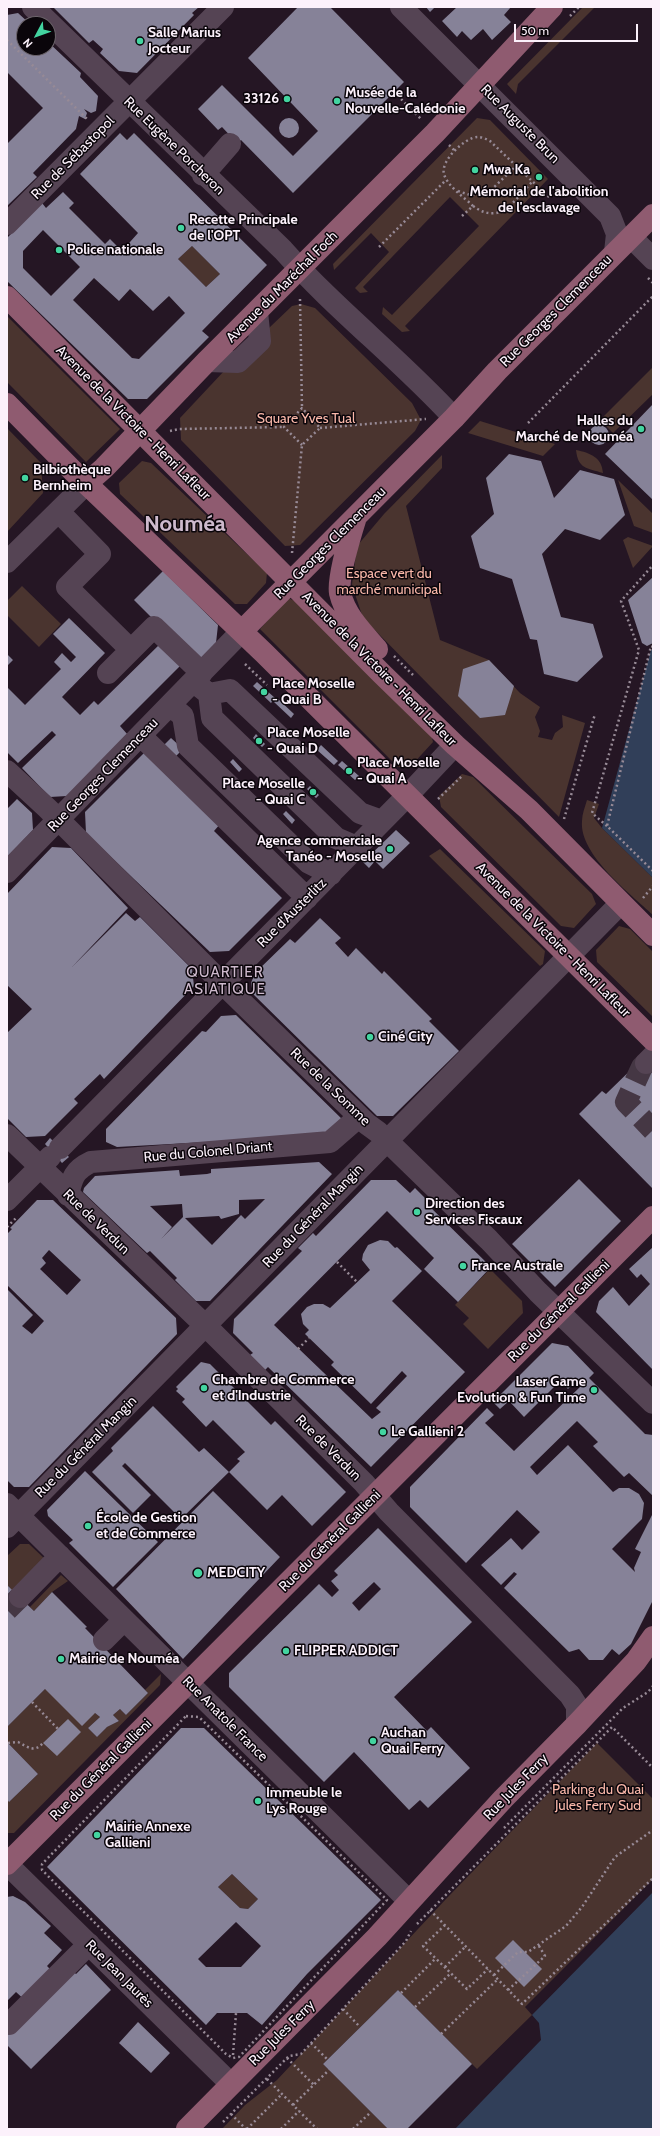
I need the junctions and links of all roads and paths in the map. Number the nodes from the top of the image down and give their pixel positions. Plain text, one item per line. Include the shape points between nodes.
1 (32, 7) edge
2 (223, 7) edge
3 (401, 7) edge
4 (579, 7) edge
5 (560, 12) edge
6 (7, 40) edge
7 (480, 85) junction
8 (394, 92) dead end
9 (128, 100) junction
10 (100, 132) junction
11 (444, 136) junction
12 (230, 144) dead end
13 (455, 151) junction
14 (516, 166) junction
15 (203, 175) junction
16 (446, 180) junction
17 (532, 182) junction
18 (456, 190) junction
19 (551, 199) dead end
20 (473, 206) junction
21 (653, 215) edge
22 (462, 216) dead end
23 (7, 224) edge
24 (631, 237) junction
25 (379, 248) dead end
26 (615, 252) junction
27 (299, 268) junction
28 (650, 268) edge
29 (653, 283) edge
30 (653, 296) edge
31 (7, 297) edge
32 (296, 298) dead end
33 (300, 299) junction
34 (307, 303) dead end
35 (7, 404) edge
36 (302, 408) junction
37 (422, 414) dead end
38 (454, 418) junction
39 (426, 419) junction
40 (528, 423) dead end
41 (171, 426) dead end
42 (423, 426) dead end
43 (284, 427) junction
44 (320, 428) junction
45 (139, 430) junction
46 (170, 431) junction
47 (172, 435) dead end
48 (302, 445) junction
49 (87, 483) junction
50 (59, 512) junction
51 (356, 517) junction
52 (298, 551) dead end
53 (285, 552) dead end
54 (292, 554) junction
55 (7, 562) edge
56 (653, 565) edge
57 (292, 582) junction
58 (242, 631) junction
59 (653, 647) edge
60 (132, 650) junction
61 (392, 654) dead end
62 (108, 673) dead end
63 (414, 677) dead end
64 (202, 683) junction
65 (170, 706) junction
66 (595, 714) dead end
67 (141, 736) junction
68 (455, 745) junction
69 (7, 772) edge
70 (466, 772) dead end
71 (438, 800) dead end
72 (394, 809) junction
73 (529, 810) junction
74 (59, 820) junction
75 (558, 822) dead end
76 (607, 826) junction
77 (356, 847) junction
78 (653, 871) edge
79 (7, 872) edge
80 (331, 874) junction
81 (307, 898) junction
82 (620, 904) junction
83 (653, 935) edge
84 (569, 956) junction
85 (222, 984) junction
86 (653, 1040) edge
87 (362, 1119) junction
88 (7, 1135) edge
89 (386, 1141) junction
90 (51, 1156) junction
91 (68, 1195) junction
92 (12, 1208) edge
93 (653, 1217) edge
94 (7, 1227) edge
95 (337, 1262) dead end
96 (357, 1282) dead end
97 (559, 1311) junction
98 (206, 1326) junction
99 (309, 1338) dead end
100 (298, 1349) dead end
101 (653, 1403) edge
102 (374, 1497) junction
103 (11, 1516) edge
104 (60, 1556) junction
105 (20, 1597) tunnel mouth
106 (124, 1620) junction
107 (653, 1637) edge
108 (104, 1640) dead end
109 (188, 1683) junction
110 (653, 1686) edge
111 (32, 1702) dead end
112 (577, 1724) junction
113 (58, 1729) dead end
114 (8, 1743) dead end
115 (44, 1743) dead end
116 (653, 1768) edge
117 (503, 1830) dead end
118 (653, 1830) edge
119 (7, 1864) edge
120 (653, 1878) edge
121 (408, 1900) junction
122 (430, 1910) junction
123 (444, 1925) junction
124 (89, 1944) junction
125 (466, 1946) junction
126 (538, 1946) junction
127 (436, 1958) junction
128 (445, 1967) junction
129 (488, 1969) junction
130 (450, 1973) junction
131 (494, 1975) junction
132 (498, 1979) junction
133 (508, 1990) junction
134 (401, 1993) dead end
135 (415, 2007) dead end
136 (343, 2010) junction
137 (236, 2013) dead end
138 (9, 2024) dead end
139 (360, 2027) dead end
140 (441, 2034) dead end
141 (311, 2043) junction
142 (233, 2058) junction
143 (287, 2058) junction
144 (328, 2060) dead end
145 (329, 2070) dead end
146 (267, 2079) junction
147 (231, 2084) junction
148 (314, 2085) junction
149 (282, 2094) junction
150 (292, 2105) junction
151 (299, 2111) junction
152 (370, 2112) dead end
153 (231, 2114) junction
154 (221, 2124) dead end
155 (187, 2129) edge
156 (246, 2129) edge
157 (281, 2129) edge
158 (317, 2129) edge
159 (353, 2129) edge

1 - 9 street, Rue Eugène Porcheron
2 - 9 street, Rue de Sébastopol
3 - 7 street, Rue Auguste Brun
4 - 5 path
5 - 7 main road, Avenue du Maréchal Foch
6 - 10 path
7 - 11 main road, Avenue du Maréchal Foch
7 - 26 street, Rue Auguste Brun via 610,216 617,234
8 - 11 path
9 - 10 street, Rue de Sébastopol
9 - 15 street, Rue Eugène Porcheron
10 - 23 street, Rue de Sébastopol
11 - 13 path
11 - 27 main road, Avenue du Maréchal Foch
12 - 15 street
13 - 14 path via 466,140 481,137 490,141
13 - 16 path via 442,169
14 - 17 path
14 - 18 path via 487,194 470,195
15 - 27 street, Rue Eugène Porcheron
16 - 18 path
16 - 25 path
17 - 19 path
17 - 20 path via 500,213 492,215
18 - 20 path
20 - 22 path
21 - 24 main road, Rue Georges Clemenceau
24 - 26 main road, Rue Georges Clemenceau
24 - 28 street
26 - 38 main road, Rue Georges Clemenceau via 496,371
27 - 38 street, Rue Eugène Porcheron
27 - 45 main road, Avenue du Maréchal Foch
28 - 29 path
30 - 40 path
31 - 45 main road, Avenue de la Victoire - Henri Lafleur
32 - 33 path
33 - 34 path
33 - 36 path
35 - 49 main road, Avenue de la Victoire - Henri Lafleur
36 - 43 path
36 - 44 path
37 - 39 path
38 - 51 main road, Rue Georges Clemenceau
39 - 42 path
39 - 44 path
41 - 46 path
43 - 46 path
43 - 48 path
44 - 48 path
45 - 49 main road, Avenue du Maréchal Foch
45 - 57 main road, Avenue de la Victoire - Henri Lafleur
46 - 47 path
48 - 54 path
49 - 50 street, Avenue du Maréchal Foch
49 - 58 main road, Avenue de la Victoire - Henri Lafleur
50 - 55 street, Avenue du Maréchal Foch
50 - 60 street via 100,554 66,587
51 - 57 main road, Rue Georges Clemenceau
51 - 73 main road via 340,581 340,592 354,623 453,724
52 - 54 path
53 - 54 path
56 - 76 path via 621,601 639,650 592,813
57 - 58 main road, Rue Georges Clemenceau
57 - 68 main road, Avenue de la Victoire - Henri Lafleur
58 - 64 street, Rue Georges Clemenceau
58 - 72 main road, Avenue de la Victoire - Henri Lafleur
59 - 76 path via 651,646
60 - 62 street
60 - 64 street via 154,628
61 - 63 path
64 - 65 street, Rue Georges Clemenceau
64 - 72 street via 230,690 360,813
64 - 77 street via 212,718 336,838
65 - 67 street, Rue Georges Clemenceau
65 - 80 street via 183,716 188,746 309,863
66 - 75 path via 564,820
67 - 74 street, Rue Georges Clemenceau
67 - 81 street
68 - 72 street, Rue d'Austerlitz
68 - 73 main road, Avenue de la Victoire - Henri Lafleur
69 - 74 street, Rue de la Somme
70 - 71 path
72 - 77 street, Rue d'Austerlitz
72 - 84 main road, Avenue de la Victoire - Henri Lafleur
73 - 82 main road, Avenue de la Victoire - Henri Lafleur
74 - 79 street, Rue Georges Clemenceau
74 - 85 street, Rue de la Somme
76 - 78 path
77 - 80 street, Rue d'Austerlitz
80 - 81 street, Rue d'Austerlitz
81 - 85 street, Rue d'Austerlitz
82 - 83 main road, Avenue de la Victoire - Henri Lafleur
82 - 84 street, Rue du Général Mangin
84 - 86 main road, Avenue de la Victoire - Henri Lafleur
84 - 89 street, Rue du Général Mangin
85 - 87 street, Rue de la Somme
85 - 90 street, Rue d'Austerlitz
87 - 89 street, Rue de la Somme
87 - 91 street, Rue du Colonel Driant via 353,1122 330,1142 90,1162 73,1174
88 - 90 street, Rue de Verdun
89 - 97 street, Rue de la Somme
89 - 98 street, Rue du Général Mangin
90 - 91 street, Rue de Verdun
90 - 92 street, Rue d'Austerlitz
91 - 98 street, Rue de Verdun
92 - 94 path
93 - 97 main road, Rue du Général Gallieni
95 - 96 path
97 - 101 street, Rue de la Somme
97 - 102 main road, Rue du Général Gallieni
98 - 102 street, Rue de Verdun via 364,1483
98 - 103 street, Rue du Général Mangin
99 - 100 path
102 - 109 main road, Rue du Général Gallieni
102 - 112 street, Rue de Verdun via 570,1695 577,1706
103 - 104 street, Rue Anatole France
104 - 105 street
104 - 106 street, Rue Anatole France
106 - 108 street
106 - 109 street, Rue Anatole France
107 - 112 main road, Rue Jules Ferry via 636,1661
109 - 119 main road, Rue du Général Gallieni
109 - 121 street, Rue Anatole France
110 - 117 path, Rue Jules Ferry via 623,1708
111 - 113 path
112 - 121 main road, Rue Jules Ferry
114 - 115 path via 18,1742 30,1749 39,1748
116 - 122 path via 612,1727
118 - 126 path via 615,1857 582,1907 566,1926
119 - 124 street, Rue Jean Jaurès
120 - 133 path via 522,2004
121 - 147 main road, Rue Jules Ferry
122 - 123 path
122 - 136 path via 409,1932 406,1942
123 - 125 path
123 - 127 path via 423,1946
124 - 138 street
124 - 147 street, Rue Jean Jaurès
125 - 128 path
125 - 129 path
126 - 131 path via 528,1952 518,1952
126 - 133 path via 545,1956
127 - 128 path
127 - 134 path
128 - 130 path
129 - 130 path via 468,1989
129 - 131 path
130 - 135 path
131 - 132 path
132 - 133 path
132 - 140 path
136 - 139 path
136 - 141 path
137 - 142 path
141 - 143 path via 301,2054
141 - 144 path
142 - 142 path via 226,2054 42,1870 42,1864 186,1716 199,1717 387,1900 239,2057
143 - 146 path
143 - 148 path
145 - 148 path
146 - 149 path
146 - 153 path
147 - 155 main road, Rue Jules Ferry
148 - 150 path
149 - 150 path
149 - 156 path
150 - 151 path
151 - 157 path
151 - 158 path
152 - 159 path
153 - 154 path
153 - 156 path

